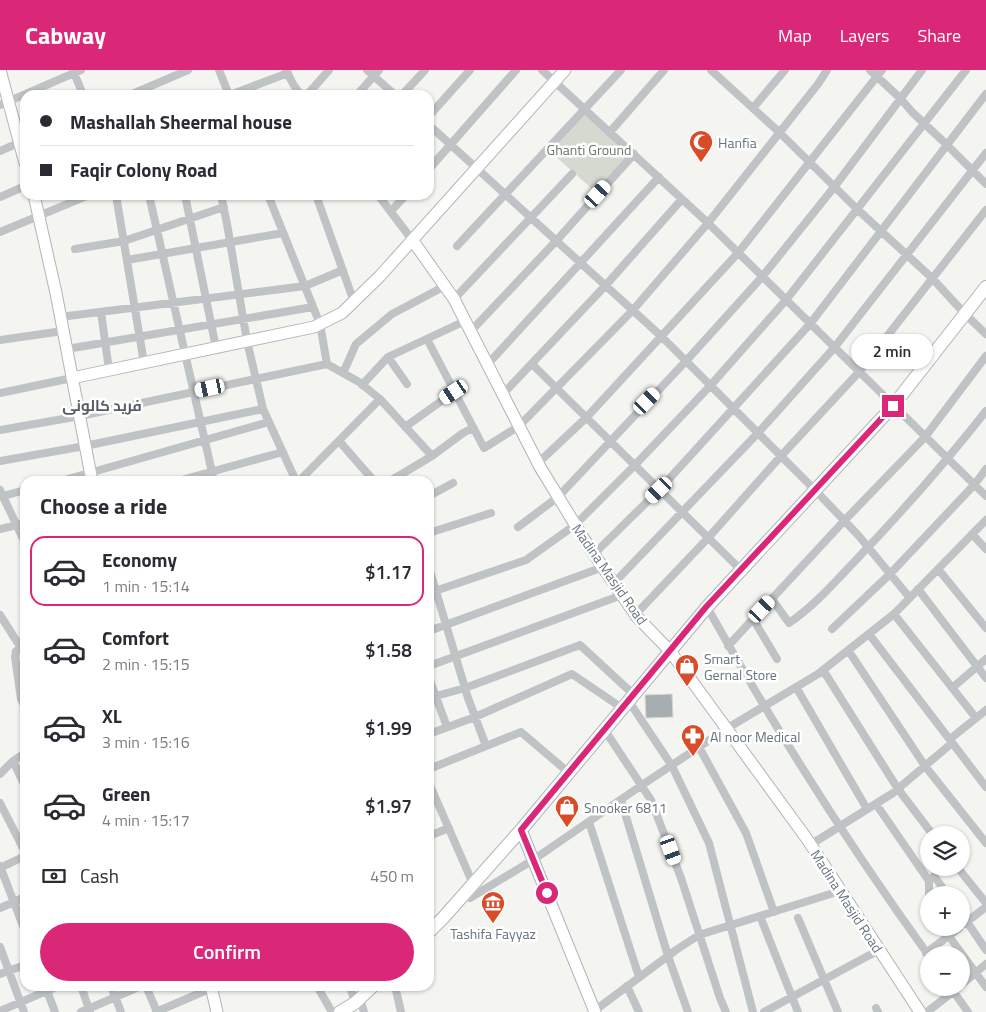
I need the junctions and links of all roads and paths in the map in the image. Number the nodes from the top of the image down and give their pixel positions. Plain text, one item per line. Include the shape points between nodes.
1 (0, 70) edge
2 (188, 70) edge
3 (219, 70) edge
4 (329, 70) edge
5 (367, 70) edge
6 (425, 70) edge
7 (470, 70) edge
8 (516, 70) edge
9 (542, 70) edge
10 (565, 70) edge
11 (620, 70) edge
12 (664, 70) edge
13 (711, 70) edge
14 (785, 70) edge
15 (827, 70) edge
16 (870, 70) edge
17 (882, 70) edge
18 (922, 70) edge
19 (966, 70) edge
20 (76, 71) edge
21 (287, 72) edge
22 (377, 73) edge
23 (876, 77) junction
24 (555, 81) junction
25 (33, 90) edge
26 (82, 90) edge
27 (142, 90) edge
28 (228, 90) edge
29 (242, 90) edge
30 (298, 90) edge
31 (311, 90) edge
32 (362, 90) edge
33 (391, 90) edge
34 (407, 90) edge
35 (986, 94) edge
36 (20, 96) edge
37 (901, 99) junction
38 (4, 103) edge
39 (584, 108) junction
40 (753, 108) junction
41 (434, 110) edge
42 (924, 124) junction
43 (434, 129) edge
44 (610, 132) junction
45 (779, 132) junction
46 (20, 138) edge
47 (20, 143) edge
48 (451, 144) junction
49 (946, 144) junction
50 (0, 151) edge
51 (986, 153) edge
52 (634, 154) junction
53 (809, 162) junction
54 (434, 163) edge
55 (478, 168) junction
56 (972, 170) junction
57 (572, 174) dead end
58 (659, 178) junction
59 (986, 184) edge
60 (835, 186) junction
61 (20, 188) edge
62 (506, 194) junction
63 (0, 197) edge
64 (682, 199) junction
65 (35, 200) edge
66 (77, 200) edge
67 (117, 200) edge
68 (150, 200) edge
69 (186, 200) edge
70 (222, 200) edge
71 (270, 200) edge
72 (318, 200) edge
73 (382, 200) edge
74 (402, 200) edge
75 (224, 207) junction
76 (857, 209) junction
77 (986, 210) edge
78 (391, 212) junction
79 (40, 216) junction
80 (532, 217) junction
81 (190, 218) junction
82 (708, 223) junction
83 (157, 229) junction
84 (0, 232) edge
85 (880, 232) junction
86 (284, 233) junction
87 (124, 240) junction
88 (557, 240) junction
89 (413, 241) junction
90 (231, 242) junction
91 (458, 246) dead end
92 (196, 248) junction
93 (75, 249) dead end
94 (738, 253) junction
95 (163, 254) junction
96 (906, 255) junction
97 (127, 260) junction
98 (581, 263) junction
99 (342, 270) junction
100 (762, 277) junction
101 (932, 278) junction
102 (606, 285) junction
103 (305, 286) junction
104 (446, 286) junction
105 (986, 287) edge
106 (239, 294) junction
107 (206, 298) junction
108 (454, 299) junction
109 (786, 300) junction
110 (174, 302) junction
111 (354, 302) junction
112 (135, 307) junction
113 (313, 307) junction
114 (633, 310) junction
115 (100, 312) junction
116 (964, 314) junction
117 (60, 316) junction
118 (243, 319) junction
119 (465, 321) junction
120 (211, 324) junction
121 (320, 324) junction
122 (810, 324) junction
123 (180, 330) junction
124 (63, 331) junction
125 (470, 332) junction
126 (986, 334) edge
127 (140, 336) junction
128 (661, 336) junction
129 (427, 339) junction
130 (0, 340) edge
131 (247, 341) junction
132 (105, 342) junction
133 (216, 348) junction
134 (834, 348) junction
135 (66, 349) junction
136 (186, 354) junction
137 (986, 356) edge
138 (388, 357) junction
139 (686, 361) junction
140 (144, 363) junction
141 (327, 364) junction
142 (532, 364) junction
143 (487, 365) junction
144 (109, 370) junction
145 (859, 372) junction
146 (342, 373) junction
147 (72, 378) junction
148 (256, 379) junction
149 (407, 384) dead end
150 (362, 385) junction
151 (710, 386) junction
152 (557, 388) junction
153 (194, 392) junction
154 (454, 392) junction
155 (0, 393) edge
156 (502, 395) junction
157 (380, 399) junction
158 (893, 406) junction
159 (733, 408) junction
160 (263, 409) junction
161 (986, 411) edge
162 (80, 416) junction
163 (586, 418) junction
164 (201, 422) junction
165 (269, 422) junction
166 (519, 426) junction
167 (405, 427) junction
168 (473, 428) junction
169 (0, 430) edge
170 (758, 433) junction
171 (925, 437) junction
172 (205, 440) junction
173 (339, 441) junction
174 (609, 441) junction
175 (86, 446) junction
176 (283, 452) junction
177 (432, 456) junction
178 (781, 456) junction
179 (948, 459) junction
180 (0, 461) edge
181 (538, 463) junction
182 (634, 466) junction
183 (986, 469) edge
184 (212, 472) junction
185 (92, 476) edge
186 (98, 476) edge
187 (197, 476) edge
188 (213, 476) edge
189 (295, 476) edge
190 (302, 476) edge
191 (370, 476) edge
192 (398, 476) edge
193 (453, 483) dead end
194 (975, 484) junction
195 (659, 490) junction
196 (815, 490) junction
197 (20, 491) edge
198 (434, 493) edge
199 (1, 494) edge
200 (558, 496) junction
201 (986, 496) edge
202 (492, 513) dead end
203 (683, 513) junction
204 (986, 520) edge
205 (844, 521) junction
206 (20, 522) edge
207 (20, 524) edge
208 (575, 525) junction
209 (518, 526) dead end
210 (0, 529) edge
211 (434, 531) edge
212 (972, 534) junction
213 (708, 538) junction
214 (868, 547) junction
215 (986, 548) edge
216 (594, 554) junction
217 (603, 567) junction
218 (938, 569) junction
219 (741, 570) junction
220 (890, 574) junction
221 (614, 583) junction
222 (918, 589) junction
223 (434, 591) edge
224 (622, 595) junction
225 (434, 597) edge
226 (910, 598) junction
227 (772, 599) junction
228 (706, 607) junction
229 (636, 614) junction
230 (894, 614) junction
231 (0, 615) edge
232 (753, 619) junction
233 (446, 625) junction
234 (986, 628) edge
235 (434, 629) edge
236 (832, 629) dead end
237 (869, 634) junction
238 (20, 643) edge
239 (728, 646) junction
240 (20, 649) edge
241 (848, 650) junction
242 (670, 651) junction
243 (455, 656) junction
244 (778, 659) dead end
245 (986, 659) edge
246 (434, 664) edge
247 (977, 666) junction
248 (823, 670) junction
249 (986, 678) edge
250 (796, 687) junction
251 (465, 688) junction
252 (952, 688) junction
253 (20, 691) edge
254 (434, 696) edge
255 (434, 701) edge
256 (627, 701) junction
257 (764, 706) junction
258 (986, 710) edge
259 (474, 717) junction
260 (976, 718) junction
261 (447, 727) junction
262 (604, 729) junction
263 (726, 729) junction
264 (434, 732) edge
265 (951, 741) junction
266 (486, 746) junction
267 (698, 747) junction
268 (20, 756) edge
269 (12, 761) junction
270 (672, 766) junction
271 (925, 766) junction
272 (434, 767) edge
273 (568, 772) junction
274 (0, 774) edge
275 (20, 776) edge
276 (642, 784) junction
277 (986, 787) edge
278 (898, 789) junction
279 (621, 800) junction
280 (434, 802) edge
281 (0, 803) edge
282 (876, 804) junction
283 (868, 809) junction
284 (588, 822) junction
285 (926, 826) edge
286 (840, 827) junction
287 (449, 828) junction
288 (521, 830) junction
289 (434, 834) edge
290 (20, 842) edge
291 (986, 842) edge
292 (810, 845) junction
293 (20, 858) edge
294 (533, 860) junction
295 (0, 867) edge
296 (964, 876) edge
297 (929, 881) junction
298 (473, 884) junction
299 (929, 886) edge
300 (941, 886) edge
301 (840, 891) junction
302 (470, 898) dead end
303 (20, 899) edge
304 (14, 902) junction
305 (986, 907) edge
306 (0, 908) edge
307 (774, 912) junction
308 (760, 916) junction
309 (20, 918) edge
310 (798, 918) dead end
311 (970, 920) edge
312 (730, 926) junction
313 (434, 927) edge
314 (970, 933) edge
315 (699, 935) junction
316 (948, 936) joint
317 (922, 946) edge
318 (936, 946) edge
319 (0, 947) edge
320 (879, 950) junction
321 (986, 950) edge
322 (668, 956) junction
323 (986, 964) edge
324 (20, 967) edge
325 (9, 971) junction
326 (976, 973) junction
327 (0, 974) edge
328 (639, 977) junction
329 (970, 978) edge
330 (823, 979) junction
331 (627, 986) junction
332 (986, 987) edge
333 (42, 991) edge
334 (47, 991) edge
335 (82, 991) edge
336 (113, 991) edge
337 (129, 991) edge
338 (148, 991) edge
339 (203, 991) edge
340 (213, 991) edge
341 (320, 991) edge
342 (353, 991) edge
343 (369, 991) edge
344 (396, 991) edge
345 (946, 996) edge
346 (958, 996) edge
347 (115, 997) junction
348 (791, 997) junction
349 (20, 1003) junction
350 (360, 1004) edge
351 (0, 1011) edge
352 (86, 1011) edge
353 (594, 1011) edge
354 (24, 1012) edge
355 (55, 1012) edge
356 (121, 1012) edge
357 (157, 1012) edge
358 (217, 1012) edge
359 (332, 1012) edge
360 (340, 1012) edge
361 (401, 1012) edge
362 (639, 1012) edge
363 (688, 1012) edge
364 (726, 1012) edge
365 (753, 1012) edge
366 (764, 1012) edge
367 (798, 1012) edge
368 (838, 1012) edge
369 (920, 1012) edge
370 (927, 1012) edge
371 (968, 1012) edge

1 - 38 street
2 - 27 street
3 - 28 street
4 - 31 street
5 - 22 street
6 - 34 street
7 - 41 street
8 - 48 street
9 - 24 street
10 - 24 street
11 - 39 street
12 - 44 street
13 - 40 street
14 - 40 street
15 - 45 street
16 - 23 street
17 - 23 street
18 - 37 street
19 - 42 street
20 - 25 street
20 - 26 street
21 - 29 street
21 - 30 street
22 - 32 street
22 - 33 street
23 - 37 street
23 - 53 street
24 - 39 street
24 - 55 street
35 - 49 street
36 - 38 street
37 - 42 street
37 - 60 street
38 - 46 street
39 - 44 street
39 - 62 street
40 - 45 street
42 - 49 street
42 - 76 street
43 - 48 street
44 - 52 street
45 - 53 street
45 - 82 street
47 - 50 street
48 - 54 street
48 - 55 street
49 - 56 street
49 - 85 street
51 - 56 street
52 - 58 street
52 - 88 street
53 - 60 street
53 - 94 street
55 - 62 street
55 - 89 street
56 - 59 street
56 - 96 street
57 - 80 street
58 - 64 street
58 - 98 street
60 - 76 street
60 - 100 street
61 - 63 street
62 - 80 street
62 - 91 street
64 - 82 street
64 - 102 street
65 - 79 street
66 - 79 street
67 - 87 street
68 - 83 street
69 - 81 street
70 - 75 street
71 - 86 street
72 - 99 street
73 - 78 street
74 - 78 street
75 - 81 street
75 - 90 street
76 - 85 street
76 - 109 street
77 - 101 street
78 - 89 street
79 - 84 street
79 - 117 street
80 - 88 street
80 - 108 street
81 - 83 street
81 - 92 street
82 - 94 street
82 - 114 street
83 - 87 street
83 - 95 street
85 - 96 street
85 - 122 street
86 - 90 street
86 - 103 street
87 - 93 street
87 - 97 street
88 - 98 street
88 - 125 street
89 - 104 street, Madina Masjid Road
89 - 111 street
90 - 92 street
90 - 106 street
92 - 95 street
92 - 107 street
94 - 100 street
94 - 128 street
95 - 97 street
95 - 110 street
96 - 101 street
96 - 134 street
97 - 112 street
98 - 102 street
98 - 143 street
99 - 103 street
99 - 111 street
100 - 109 street
100 - 139 street
101 - 116 street
101 - 145 street
102 - 114 street
102 - 142 street
103 - 106 street
103 - 113 street
104 - 108 street, Madina Masjid Road
104 - 146 street via 392,314 356,344
105 - 116 main road
106 - 107 street
106 - 118 street
107 - 110 street
107 - 120 street
108 - 119 street, Madina Masjid Road
109 - 122 street
109 - 151 street
110 - 112 street
110 - 123 street
111 - 121 street via 342,313
112 - 115 street
112 - 127 street
113 - 118 street
113 - 121 street
114 - 128 street
114 - 152 street
115 - 117 street
115 - 132 street
116 - 126 street
116 - 158 main road
117 - 124 street
118 - 120 street
118 - 131 street
119 - 125 street, Madina Masjid Road
119 - 129 street
120 - 123 street
120 - 133 street
121 - 131 street
121 - 141 street
122 - 134 street
122 - 159 street
123 - 127 street
123 - 136 street
124 - 130 street
124 - 135 street
125 - 143 street, Madina Masjid Road
127 - 132 street
127 - 140 street
128 - 139 street
128 - 163 street
129 - 138 street
129 - 154 street
131 - 133 street
131 - 148 street
132 - 135 street
132 - 144 street
133 - 136 street
134 - 145 street
134 - 170 street
135 - 147 street
136 - 140 street
136 - 153 street
137 - 171 street
138 - 149 street
138 - 150 street
139 - 151 street
139 - 174 street
140 - 144 street
141 - 146 street
141 - 148 street
142 - 152 street
142 - 156 street
143 - 156 street, Madina Masjid Road
144 - 147 street
145 - 158 street
145 - 178 street
146 - 150 street
147 - 155 street
147 - 162 street
148 - 153 street
148 - 160 street
150 - 157 street
151 - 159 street
151 - 182 street
152 - 163 street
152 - 166 street
153 - 162 street
153 - 164 street
154 - 167 street
154 - 168 street
156 - 166 street, Madina Masjid Road
157 - 167 street
157 - 173 street
158 - 171 street
158 - 196 main road
159 - 170 street
159 - 195 street
160 - 164 street
160 - 165 street
161 - 179 street
162 - 169 street
162 - 175 street
163 - 174 street
163 - 181 street
164 - 172 street
164 - 175 street
165 - 172 street
165 - 176 street
166 - 168 street via 484,448
166 - 181 street, Madina Masjid Road
167 - 177 street
168 - 177 street
170 - 178 street
170 - 203 street
171 - 179 street
171 - 205 street
172 - 184 street
172 - 186 street
173 - 190 street
173 - 191 street
174 - 182 street
174 - 200 street
175 - 180 street
175 - 185 street
176 - 184 street
176 - 189 street
177 - 192 street
178 - 196 street
178 - 213 street
179 - 194 street
179 - 214 street
181 - 200 street, Madina Masjid Road
182 - 195 street
182 - 208 street
183 - 194 street
184 - 187 street
184 - 188 street
193 - 198 street
194 - 201 street
194 - 220 street
195 - 203 street
195 - 216 street
196 - 205 street
196 - 219 main road
197 - 199 street
199 - 206 street
200 - 208 street, Madina Masjid Road
200 - 209 street
202 - 211 street
203 - 213 street
203 - 221 street
204 - 212 street
205 - 214 street
205 - 227 street
207 - 210 street
208 - 216 street, Madina Masjid Road
208 - 223 street via 526,560
212 - 215 street
212 - 218 street
213 - 219 street
213 - 229 street
214 - 220 street
214 - 227 street via 807,611 789,623
216 - 217 street, Madina Masjid Road
217 - 221 street, Madina Masjid Road
217 - 233 street
218 - 222 street
218 - 234 street
219 - 228 main road
220 - 226 street
220 - 236 street
221 - 224 street, Madina Masjid Road
222 - 226 street
222 - 247 street
224 - 229 street, Madina Masjid Road
224 - 243 street
225 - 233 street
226 - 230 street
227 - 232 street
228 - 239 street
228 - 242 main road
229 - 242 street, Madina Masjid Road
230 - 237 street
230 - 252 street
231 - 238 street
232 - 239 street
232 - 244 street
233 - 235 street
233 - 243 street
237 - 241 street
237 - 265 street
239 - 257 street
240 - 253 street via 15,657
241 - 248 street
241 - 271 street
242 - 256 main road
242 - 263 street, Madina Masjid Road
243 - 246 street
243 - 251 street
245 - 247 street
247 - 249 street
247 - 252 street
248 - 250 street
248 - 278 street
250 - 257 street
250 - 283 street
251 - 254 street
251 - 256 street via 580,645
251 - 259 street
252 - 260 street
255 - 261 street
256 - 259 street via 572,674
256 - 262 main road
256 - 270 street
257 - 263 street
257 - 286 street
258 - 260 street
259 - 261 street
259 - 266 street
260 - 265 street
261 - 264 street
262 - 273 main road
262 - 276 street
263 - 267 street
263 - 292 street, Madina Masjid Road
265 - 271 street
265 - 277 street
266 - 272 street
266 - 273 street via 521,732
267 - 270 street
267 - 307 street via 746,833
268 - 269 street
269 - 274 street
269 - 275 street
270 - 276 street
270 - 312 street via 709,843
271 - 278 street
271 - 291 street
273 - 288 main road
276 - 279 street
276 - 315 street via 666,836
278 - 282 street
278 - 285 street
279 - 284 street
279 - 322 street
280 - 287 street
281 - 290 street
282 - 283 street
282 - 297 street
283 - 286 street
284 - 294 street
284 - 328 street
286 - 292 street
286 - 317 street
287 - 289 street
287 - 298 street
288 - 294 street
288 - 298 main road
292 - 301 street, Madina Masjid Road
293 - 295 street
294 - 302 street
294 - 353 street
295 - 304 street
296 - 305 street
297 - 299 street
297 - 300 street via 934,876
298 - 313 main road
301 - 307 street
301 - 320 street, Madina Masjid Road
303 - 304 street
304 - 306 street
304 - 309 street
305 - 311 street
307 - 308 street
308 - 312 street
308 - 348 street
310 - 330 street
312 - 315 street
312 - 365 street
314 - 321 street
315 - 322 street
315 - 364 street
316 - 318 street
316 - 326 street
319 - 325 street
320 - 330 street
320 - 369 street, Madina Masjid Road
322 - 328 street
322 - 363 street
323 - 326 street
324 - 325 street
325 - 327 street
325 - 349 street
326 - 329 street
326 - 332 street
328 - 331 street
330 - 348 street
330 - 368 street
331 - 353 street
331 - 362 street
333 - 349 street
334 - 355 street
335 - 352 street
336 - 347 street
337 - 347 street
338 - 357 street
339 - 357 street
340 - 358 street
341 - 359 street
342 - 350 street
343 - 350 main road
344 - 361 street
345 - 370 street
346 - 371 street
347 - 352 street
347 - 356 street
348 - 366 street
348 - 367 street
349 - 351 street
349 - 354 street
350 - 360 main road

